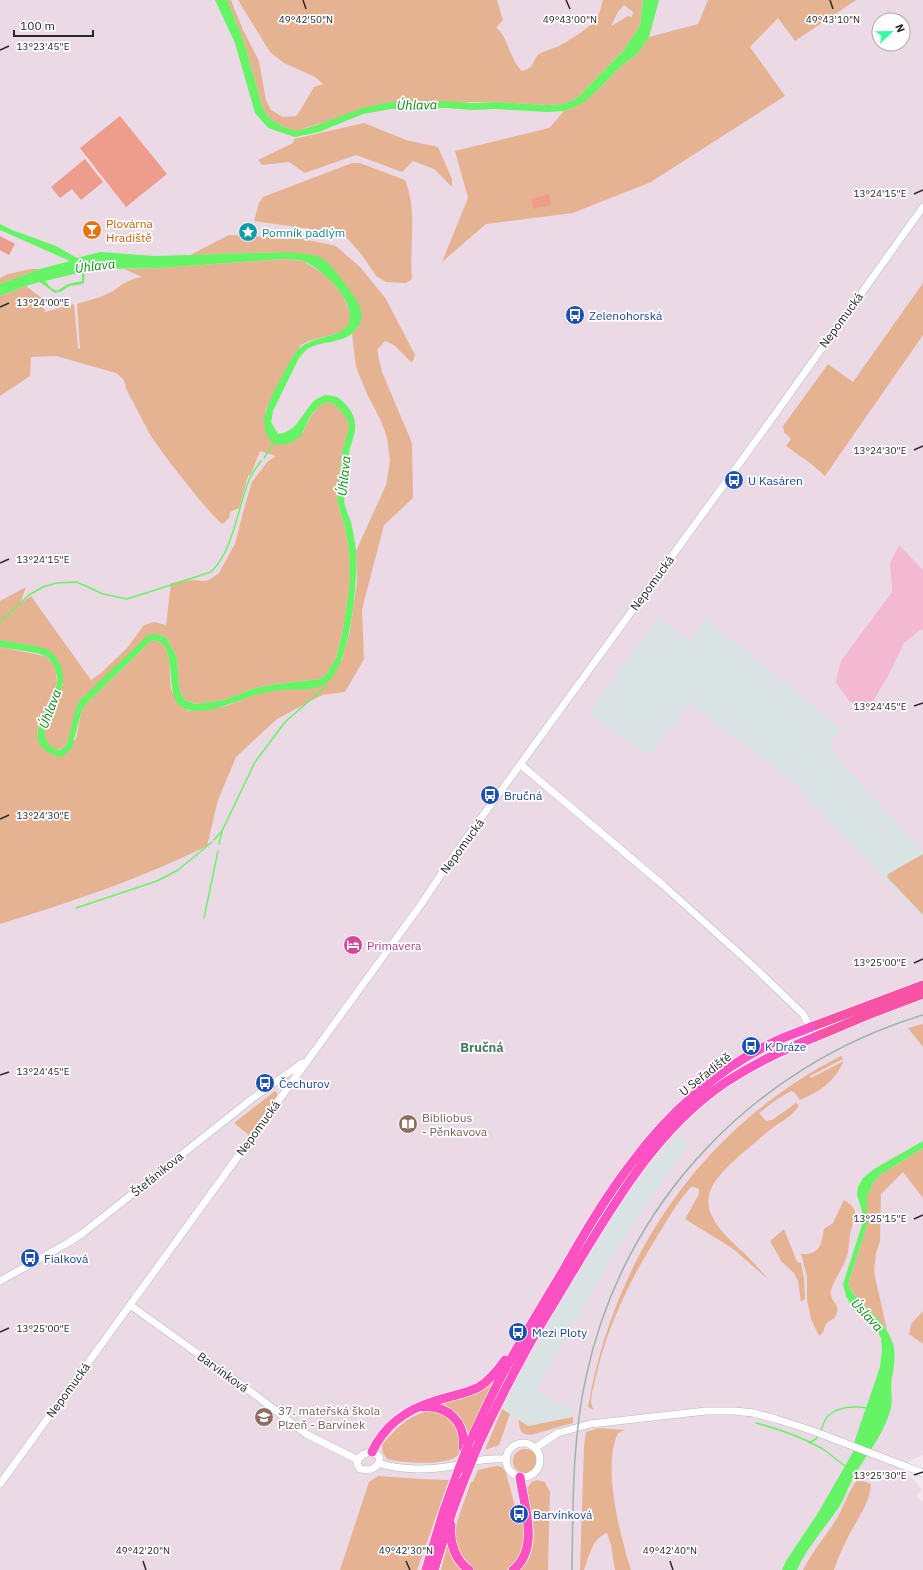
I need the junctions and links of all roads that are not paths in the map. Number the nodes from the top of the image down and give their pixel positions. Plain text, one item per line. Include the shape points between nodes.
1 (923, 207) edge
2 (521, 765) junction
3 (923, 985) edge
4 (923, 994) edge
5 (810, 1027) junction
6 (815, 1037) junction
7 (308, 1058) junction
8 (634, 1166) junction
9 (0, 1281) edge
10 (130, 1305) junction
11 (517, 1348) junction
12 (417, 1408) junction
13 (466, 1447) junction
14 (535, 1448) junction
15 (372, 1452) junction
16 (507, 1459) junction
17 (358, 1460) junction
18 (379, 1463) junction
19 (923, 1474) edge
20 (520, 1477) junction
21 (0, 1484) edge
22 (452, 1512) junction
23 (426, 1570) edge
24 (434, 1570) edge
25 (469, 1570) edge
26 (513, 1570) edge

1 - 2 street, Nepomucká
2 - 5 street via 667,889 752,966 802,1014
2 - 7 street, Nepomucká
3 - 5 main road, U Seřadiště
4 - 6 main road, U Seřadiště
5 - 6 street
5 - 8 highway, U Seřadiště via 774,1042 716,1078 670,1118
6 - 8 highway, U Seřadiště via 778,1052 725,1083 699,1103
7 - 9 street, Štefánikova via 247,1102 83,1233
7 - 10 street, Nepomucká
8 - 11 highway via 597,1215
8 - 22 highway, bridge via 608,1214 524,1352 479,1443
10 - 17 street, Barvínková via 306,1434
10 - 21 street, Nepomucká
11 - 12 highway via 498,1370 478,1387
11 - 13 highway
12 - 13 highway via 436,1407 452,1415 462,1430
12 - 15 highway via 404,1414 391,1425
13 - 23 highway, bridge
14 - 16 street via 527,1444 518,1444 510,1450
14 - 19 street via 558,1433 590,1424 727,1411 753,1413 776,1419
14 - 20 street via 540,1458 539,1468 531,1476
15 - 17 street
15 - 18 street via 379,1455
16 - 18 street via 483,1459 433,1468 397,1468
16 - 20 street via 508,1468
17 - 18 street, Barvínková via 358,1467 364,1470 373,1469
20 - 26 highway via 529,1540 524,1556
22 - 24 highway
22 - 25 highway via 452,1544 461,1563

